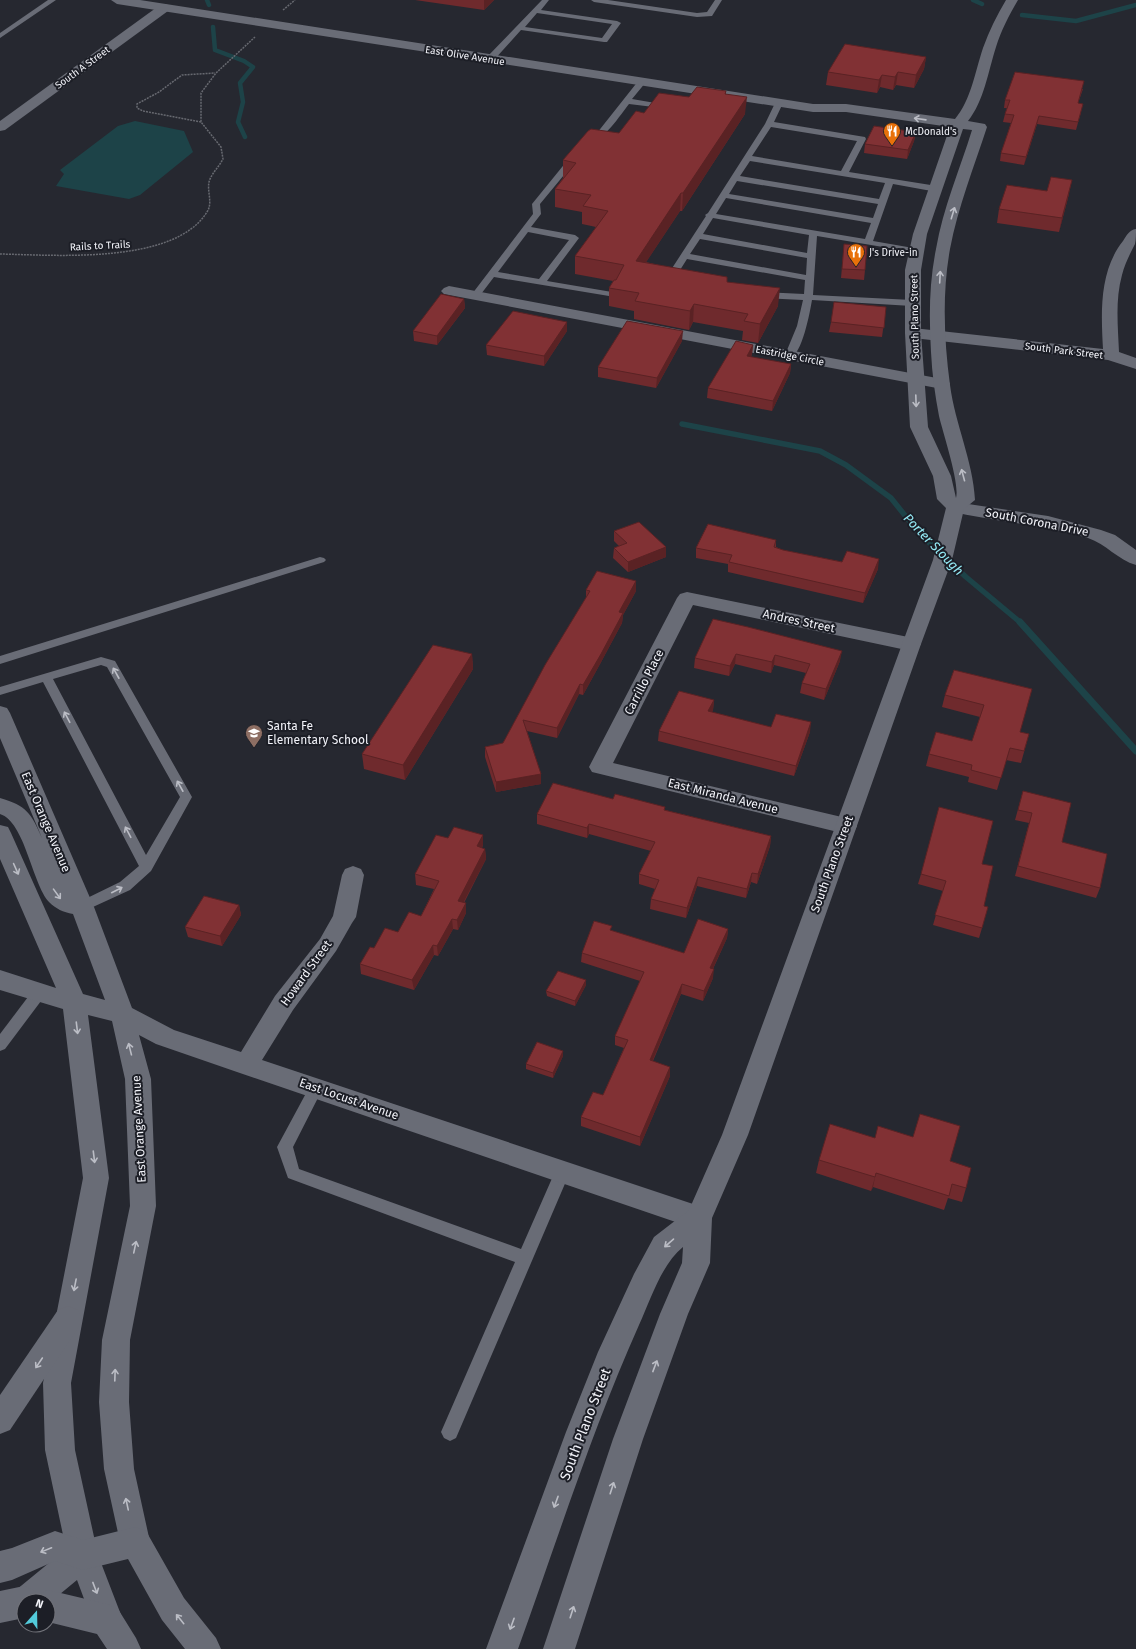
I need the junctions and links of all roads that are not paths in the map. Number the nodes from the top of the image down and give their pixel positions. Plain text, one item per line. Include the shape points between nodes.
1 (53, 0) edge
2 (117, 0) edge
3 (546, 0) edge
4 (594, 0) edge
5 (716, 0) edge
6 (719, 0) edge
7 (1012, 0) edge
8 (164, 8) junction
9 (535, 11) junction
10 (520, 28) junction
11 (0, 36) edge
12 (490, 59) junction
13 (642, 82) junction
14 (627, 101) junction
15 (779, 103) junction
16 (679, 109) edge
17 (970, 110) junction
18 (769, 124) junction
19 (0, 127) edge
20 (957, 129) junction
21 (979, 132) junction
22 (747, 158) junction
23 (844, 174) junction
24 (734, 178) junction
25 (890, 181) junction
26 (936, 189) junction
27 (722, 195) junction
28 (883, 202) junction
29 (709, 215) junction
30 (876, 221) junction
31 (526, 229) junction
32 (1136, 233) edge
33 (813, 234) junction
34 (696, 236) junction
35 (868, 242) junction
36 (916, 250) junction
37 (684, 256) junction
38 (812, 256) junction
39 (493, 274) junction
40 (810, 278) junction
41 (542, 282) junction
42 (685, 282) edge
43 (449, 291) dead end
44 (612, 294) edge
45 (754, 294) edge
46 (475, 296) junction
47 (808, 297) junction
48 (939, 297) junction
49 (912, 303) junction
50 (913, 333) junction
51 (939, 335) junction
52 (790, 355) junction
53 (1111, 355) junction
54 (1136, 364) edge
55 (915, 379) junction
56 (942, 384) junction
57 (955, 507) junction
58 (1136, 559) edge
59 (320, 560) dead end
60 (687, 598) joint
61 (911, 644) junction
62 (0, 660) edge
63 (46, 677) junction
64 (0, 691) edge
65 (0, 713) edge
66 (600, 767) joint
67 (0, 806) edge
68 (846, 826) junction
69 (0, 833) edge
70 (146, 867) junction
71 (353, 875) dead end
72 (82, 907) junction
73 (0, 980) edge
74 (39, 993) junction
75 (74, 1002) junction
76 (122, 1014) junction
77 (0, 1045) edge
78 (246, 1065) junction
79 (316, 1088) junction
80 (562, 1172) junction
81 (699, 1218) junction
82 (525, 1258) junction
83 (68, 1319) junction
84 (0, 1420) edge
85 (450, 1432) dead end
86 (135, 1542) junction
87 (83, 1555) junction
88 (0, 1567) edge
89 (37, 1593) edge
90 (16, 1604) edge
91 (0, 1607) edge
92 (56, 1608) edge
93 (107, 1620) junction
94 (125, 1649) edge
95 (205, 1649) edge
96 (502, 1649) edge
97 (559, 1649) edge

1 - 11 lane
2 - 8 main road, East Olive Avenue
3 - 9 lane
4 - 6 lane via 697,15 710,14
5 - 6 lane
7 - 17 main road via 990,46
8 - 12 main road, East Olive Avenue
8 - 19 main road, South A Street
9 - 10 lane
9 - 10 lane via 617,23 604,40
10 - 12 lane
12 - 13 main road, East Olive Avenue
13 - 14 lane
13 - 15 main road, East Olive Avenue
14 - 16 lane
14 - 31 lane via 600,135 581,148 536,204 537,214
15 - 18 lane
15 - 20 main road, East Olive Avenue via 813,108 838,117
17 - 20 main road
17 - 21 main road
18 - 22 lane
18 - 23 lane via 862,139
20 - 21 main road, East Olive Avenue
20 - 26 main road, South Plano Street
48 -> 21 main road, South Plano Street via 945,239
22 - 23 lane
22 - 24 lane
23 - 25 lane
24 - 27 lane
24 - 28 lane
25 - 26 lane
25 - 28 lane
26 - 36 main road, South Plano Street
27 - 29 lane
27 - 30 lane
28 - 30 lane
29 - 33 lane
29 - 34 lane
30 - 35 lane
31 - 39 lane
31 - 41 lane via 575,238
32 - 53 main road, South Park Street via 1125,245 1115,272 1108,307
33 - 35 lane
33 - 38 lane
34 - 37 lane
34 - 38 lane
35 - 36 lane
36 - 48 main road via 927,257 927,289
36 - 49 main road, South Plano Street
37 - 40 lane
37 - 42 lane via 670,279
38 - 40 lane
39 - 41 lane
39 - 46 lane
40 - 47 lane
41 - 44 lane
43 - 46 main road, Eastridge Circle
45 - 47 lane
46 - 52 main road, Eastridge Circle
47 - 49 lane
47 - 52 lane via 799,337
48 - 51 main road, South Plano Street
49 - 50 main road, South Plano Street
50 - 51 main road, South Park Street
50 - 55 main road, South Plano Street
51 - 53 main road, South Park Street
51 - 56 main road, South Plano Street
52 - 55 main road, Eastridge Circle
53 - 54 main road
55 - 56 main road, Eastridge Circle
55 -> 57 main road, South Plano Street via 919,427 942,476 946,499
57 -> 56 main road, South Plano Street via 966,500 965,485 951,434
57 - 58 main road, South Corona Drive via 1048,522 1094,534 1108,539
57 - 61 main road, South Plano Street via 940,568
59 - 62 lane
60 - 61 main road, Andres Street
60 - 66 main road, Carrillo Place
61 - 68 main road, South Plano Street
63 - 64 lane
70 -> 63 lane
70 -> 63 lane via 186,797 111,664 101,661
65 - 72 main road, East Orange Avenue
66 - 68 main road, East Miranda Avenue
67 -> 72 main road via 12,810 24,823 56,895 67,904
68 - 81 main road, South Plano Street via 734,1135
69 -> 75 main road
72 -> 70 lane via 125,886
71 - 78 main road, Howard Street via 344,917 328,945 284,1003
72 - 76 main road, East Orange Avenue
73 - 74 main road, East Locust Avenue
74 - 75 main road, East Locust Avenue
74 - 77 lane
75 - 76 main road, East Locust Avenue
75 -> 83 main road via 96,1178
76 - 78 main road, East Locust Avenue via 165,1037
86 -> 76 main road, East Orange Avenue via 119,1469 114,1402 116,1340 143,1206 138,1079
78 - 79 main road, East Locust Avenue
79 - 80 main road, East Locust Avenue
79 - 82 lane via 285,1148 293,1174
80 - 81 main road, East Locust Avenue
80 - 82 lane
81 -> 96 main road, South Plano Street via 664,1246 634,1304 581,1432
97 -> 81 main road, South Plano Street via 630,1432 696,1263
82 - 85 lane
83 -> 84 main road
83 - 87 main road via 57,1383 60,1450
86 - 87 main road
95 -> 86 main road, East Orange Avenue via 173,1609
87 -> 88 main road via 56,1546
87 - 89 main road
87 -> 93 main road
90 - 91 main road
92 - 93 main road
93 - 94 main road

